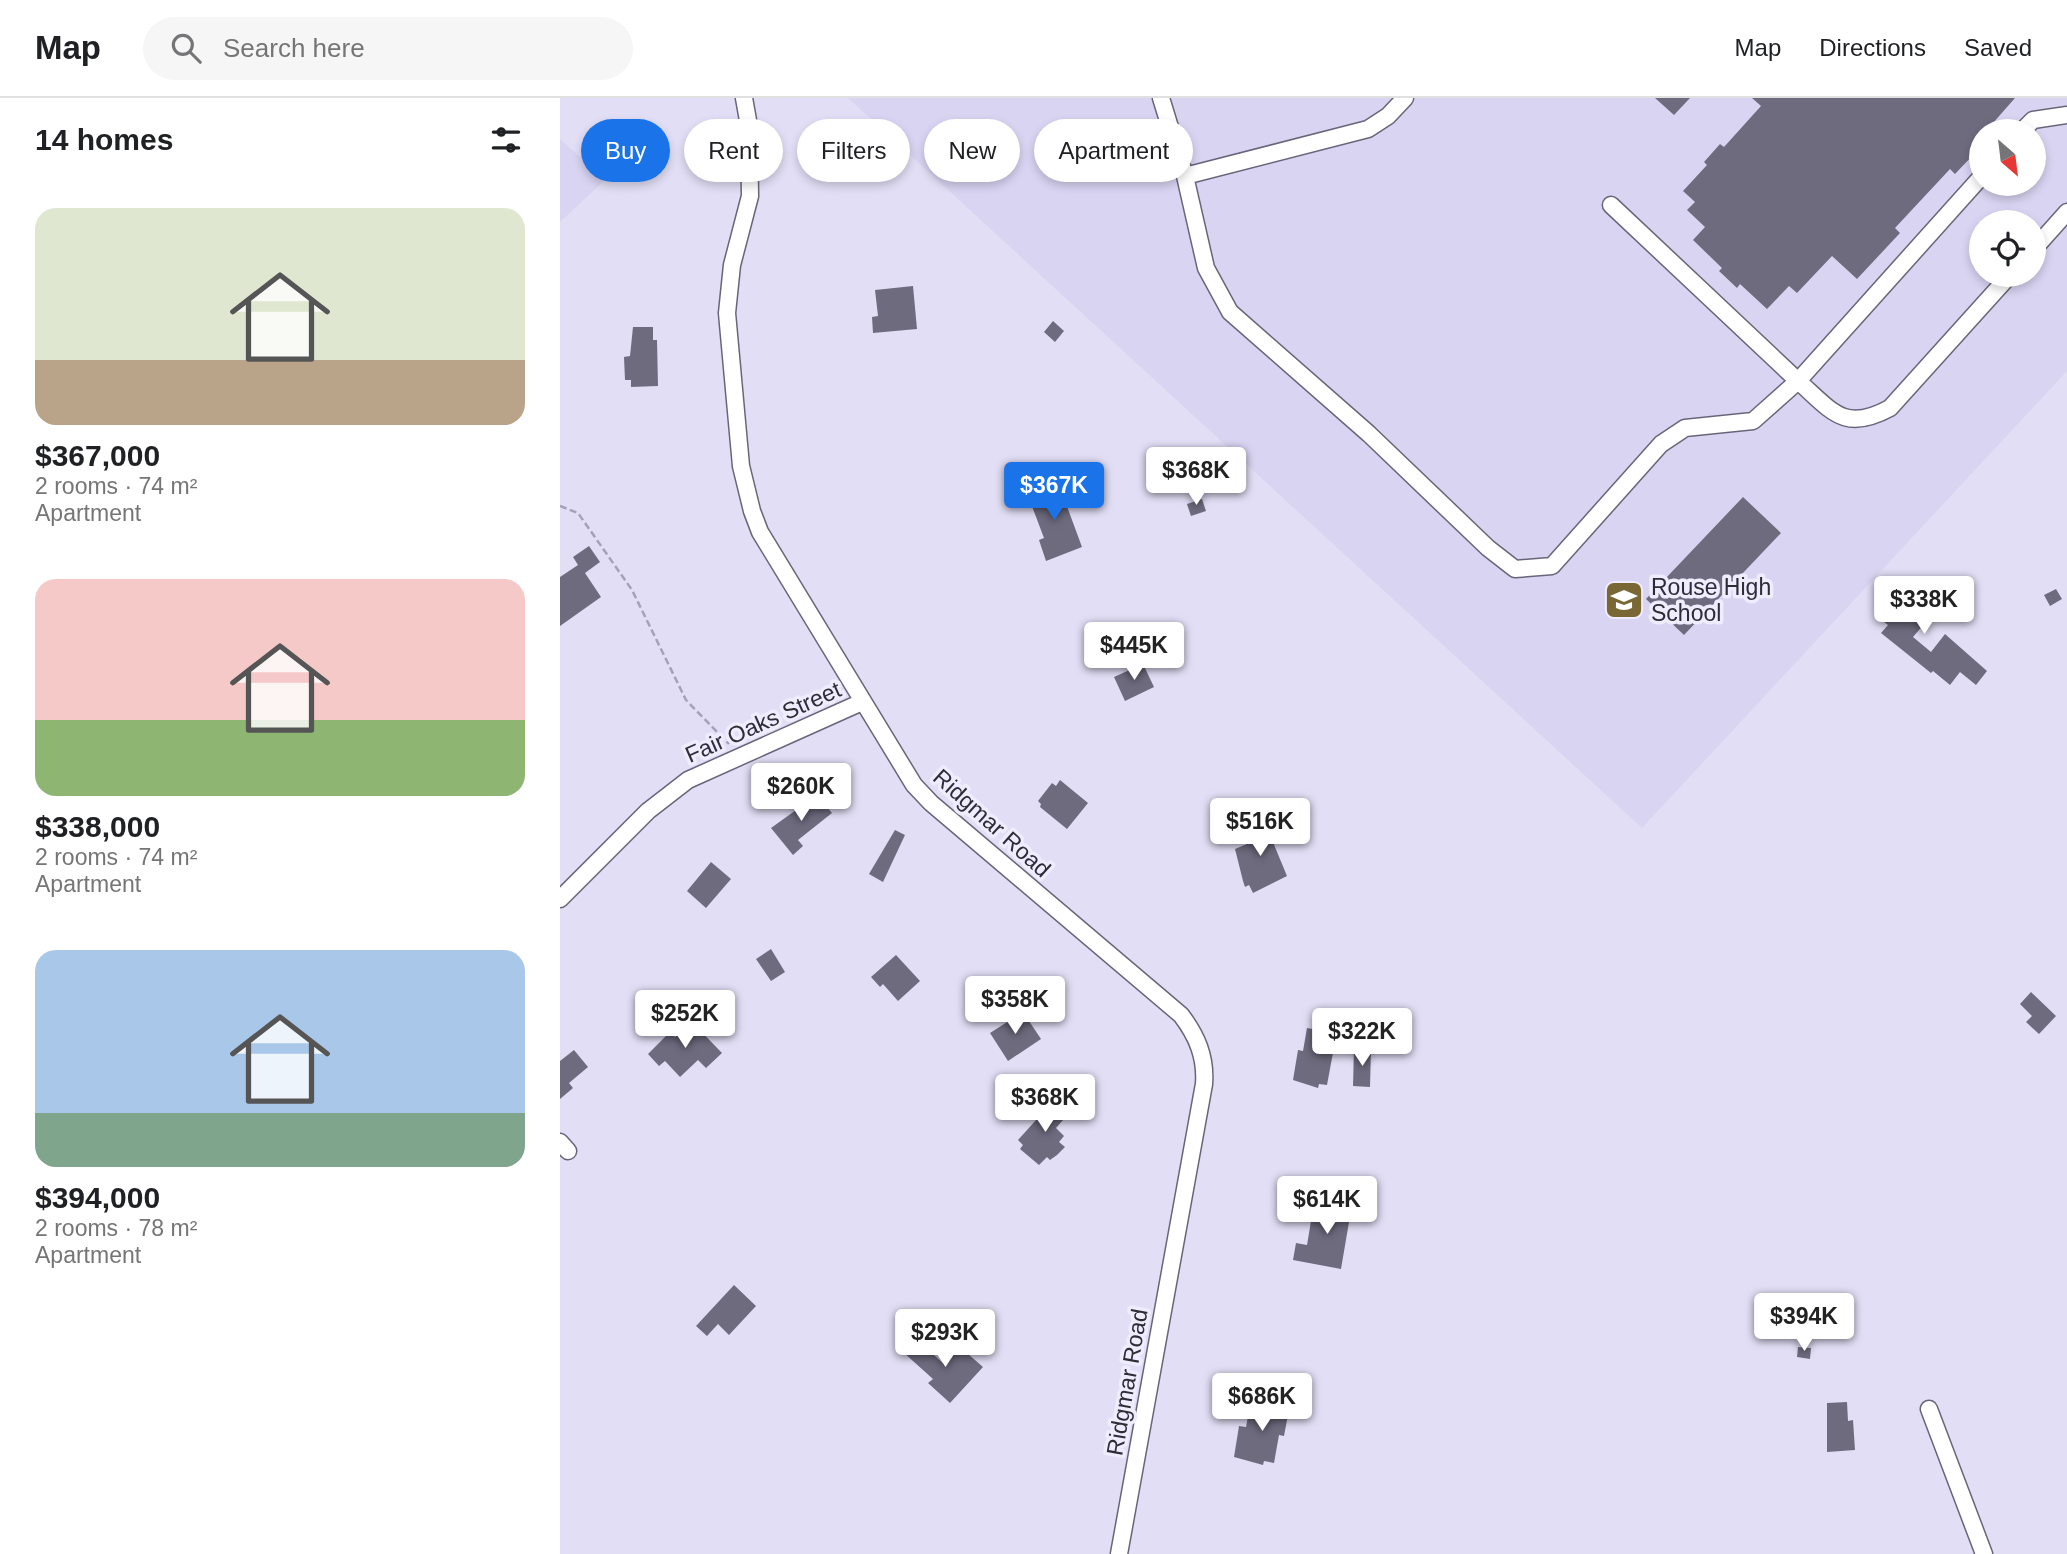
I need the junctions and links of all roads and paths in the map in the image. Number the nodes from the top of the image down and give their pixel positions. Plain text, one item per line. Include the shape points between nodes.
1 (744, 98) edge
2 (1161, 98) edge
3 (1405, 98) edge
4 (2067, 115) edge
5 (1167, 119) edge
6 (2040, 119) edge
7 (1193, 174) edge
8 (1186, 182) edge
9 (1969, 190) edge
10 (1611, 205) dead end
11 (2067, 212) edge
12 (2046, 236) edge
13 (1999, 287) edge
14 (1798, 381) junction
15 (560, 506) edge
16 (862, 702) junction
17 (739, 755) junction
18 (560, 899) edge
19 (1929, 1409) dead end
20 (1119, 1554) edge
21 (1984, 1554) edge

1 - 16 street, Ridgmar Road via 750,196 732,265 727,313 745,489 761,532
2 - 5 street
3 - 7 street via 1368,129
4 - 6 street
8 - 14 street via 1206,268 1230,312 1515,569 1552,566 1661,444 1685,428 1753,421
9 - 14 street
10 - 14 street
11 - 12 street
13 - 14 street via 1890,408 1867,420 1843,418
15 - 17 path via 579,513 632,590 686,700
16 - 17 street, Fair Oaks Street
16 - 20 street, Ridgmar Road via 900,764 931,803 1181,1015 1200,1047 1205,1084
17 - 18 street, Fair Oaks Street via 667,795
19 - 21 street

